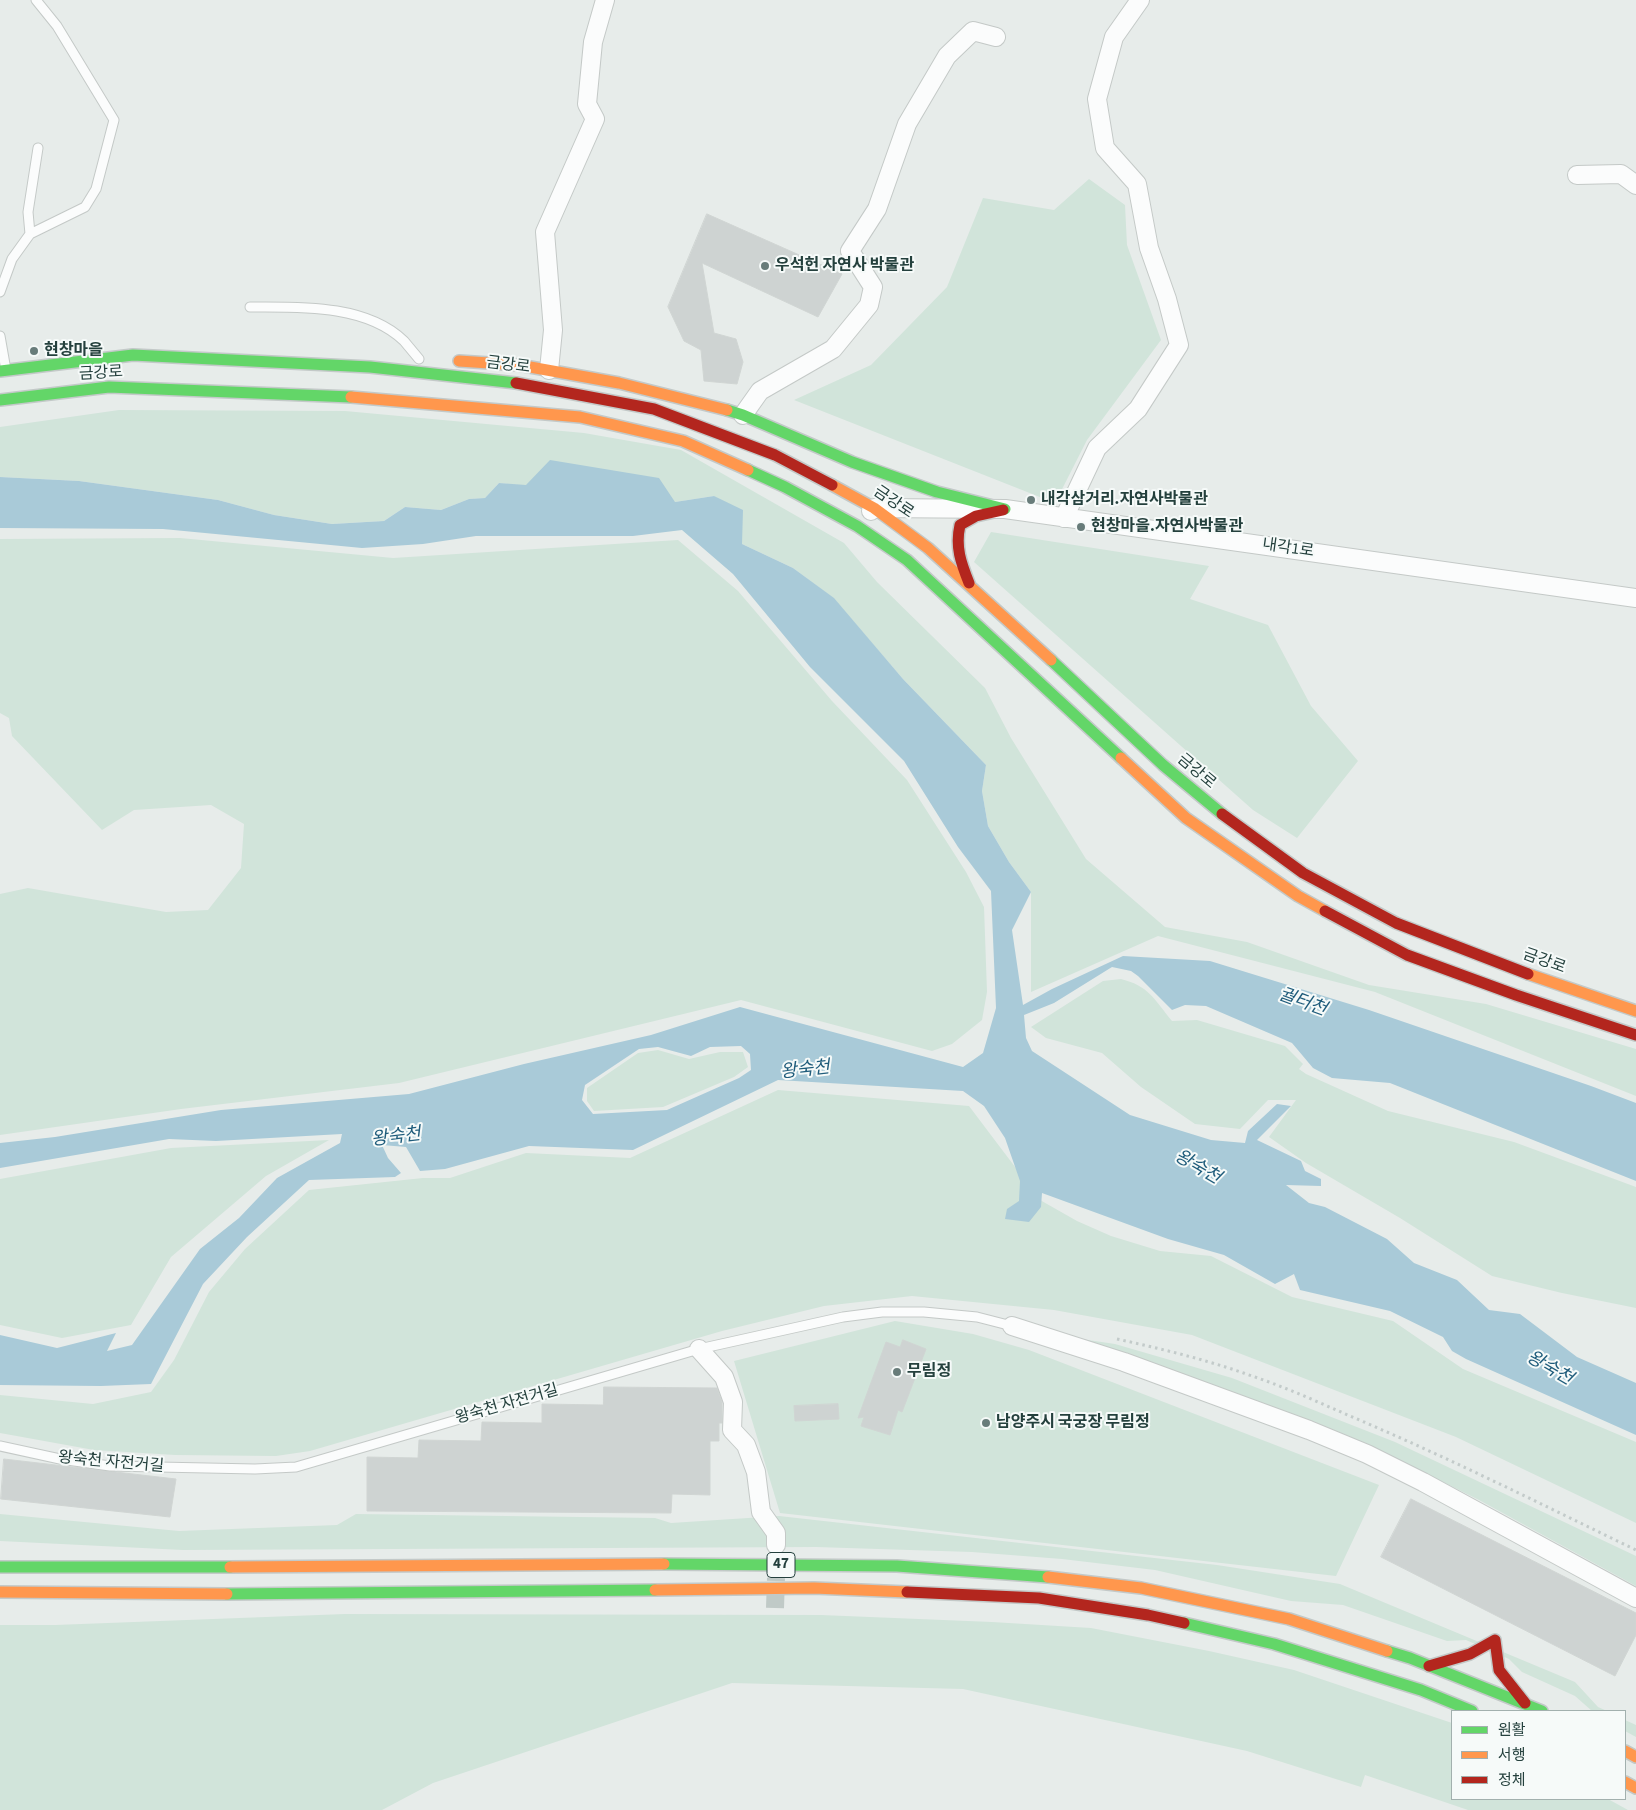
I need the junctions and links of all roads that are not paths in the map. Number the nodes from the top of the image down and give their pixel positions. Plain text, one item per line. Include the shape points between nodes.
1 (36, 0) edge
2 (605, 0) edge
3 (1140, 0) edge
4 (996, 37) dead end
5 (38, 148) dead end
6 (1577, 174) dead end
7 (1636, 184) edge
8 (30, 234) junction
9 (0, 292) edge
10 (250, 306) dead end
11 (0, 336) edge
12 (423, 359) joint
13 (446, 361) dead end
14 (370, 367) junction
15 (549, 370) junction
16 (3, 371) edge
17 (0, 400) edge
18 (743, 415) junction
19 (874, 508) junction
20 (1004, 509) junction
21 (1064, 518) junction
22 (857, 526) junction
23 (970, 585) junction
24 (1636, 598) edge
25 (1636, 1011) edge
26 (1636, 1035) edge
27 (1012, 1326) joint
28 (699, 1349) junction
29 (0, 1446) edge
30 (776, 1544) dead end
31 (0, 1562) edge
32 (0, 1567) edge
33 (83, 1567) junction
34 (0, 1592) edge
35 (84, 1592) junction
36 (0, 1598) edge
37 (1636, 1598) edge
38 (1429, 1666) junction
39 (1526, 1705) junction
40 (1470, 1710) edge
41 (1539, 1710) edge

1 - 8 lane via 57,26 114,120 96,189 85,208
2 - 15 street via 593,42 587,104 595,119 545,232 553,330
3 - 21 street via 1114,38 1097,99 1104,148 1138,184 1149,248 1179,345 1138,409 1097,448
4 - 18 street via 973,30 947,56 907,124 877,208 850,251 873,287 869,305 833,349 760,391
5 - 8 lane via 28,212
6 - 7 street via 1620,174
8 - 9 lane via 12,259
10 - 12 lane via 338,310 377,323 403,340
11 - 16 lane
12 - 14 main road
13 - 15 main road
14 - 16 main road, 금강로 via 133,355
14 - 19 main road, 금강로 via 526,384 654,409 775,455
15 - 18 main road via 619,383
17 - 22 main road, 금강로 via 109,387 342,396 580,418 683,441 785,488
18 - 20 main road via 852,462 937,492
19 - 20 street, 내각1로
19 - 22 street
19 - 23 main road, 금강로 via 928,548
20 - 21 street, 내각1로
20 - 23 main road via 976,516 960,525 956,538 958,555
21 - 24 street, 내각1로
22 - 26 main road, 금강로 via 907,560 1186,818 1298,896 1407,955
23 - 25 main road, 금강로 via 1163,765 1235,825 1303,873 1396,923
27 - 28 lane, 왕숙천 자전거길 via 924,1312 882,1312 843,1317
27 - 37 street via 1124,1362 1367,1454
28 - 29 lane, 왕숙천 자전거길 via 296,1467 255,1470 110,1466
28 - 30 street via 724,1377 733,1402 732,1430 746,1445 756,1472 761,1512 776,1533
31 - 33 main road
32 - 33 main road, 47
33 - 38 main road, 47 via 701,1564 897,1566 1025,1575 1140,1588 1289,1619
34 - 35 main road, 47
35 - 36 main road
35 - 40 main road, 47 via 250,1594 814,1588 1039,1598 1148,1615 1274,1644 1421,1690
38 - 39 main road, 47
38 - 39 main road via 1470,1654 1495,1640 1499,1670
39 - 41 main road, 47

